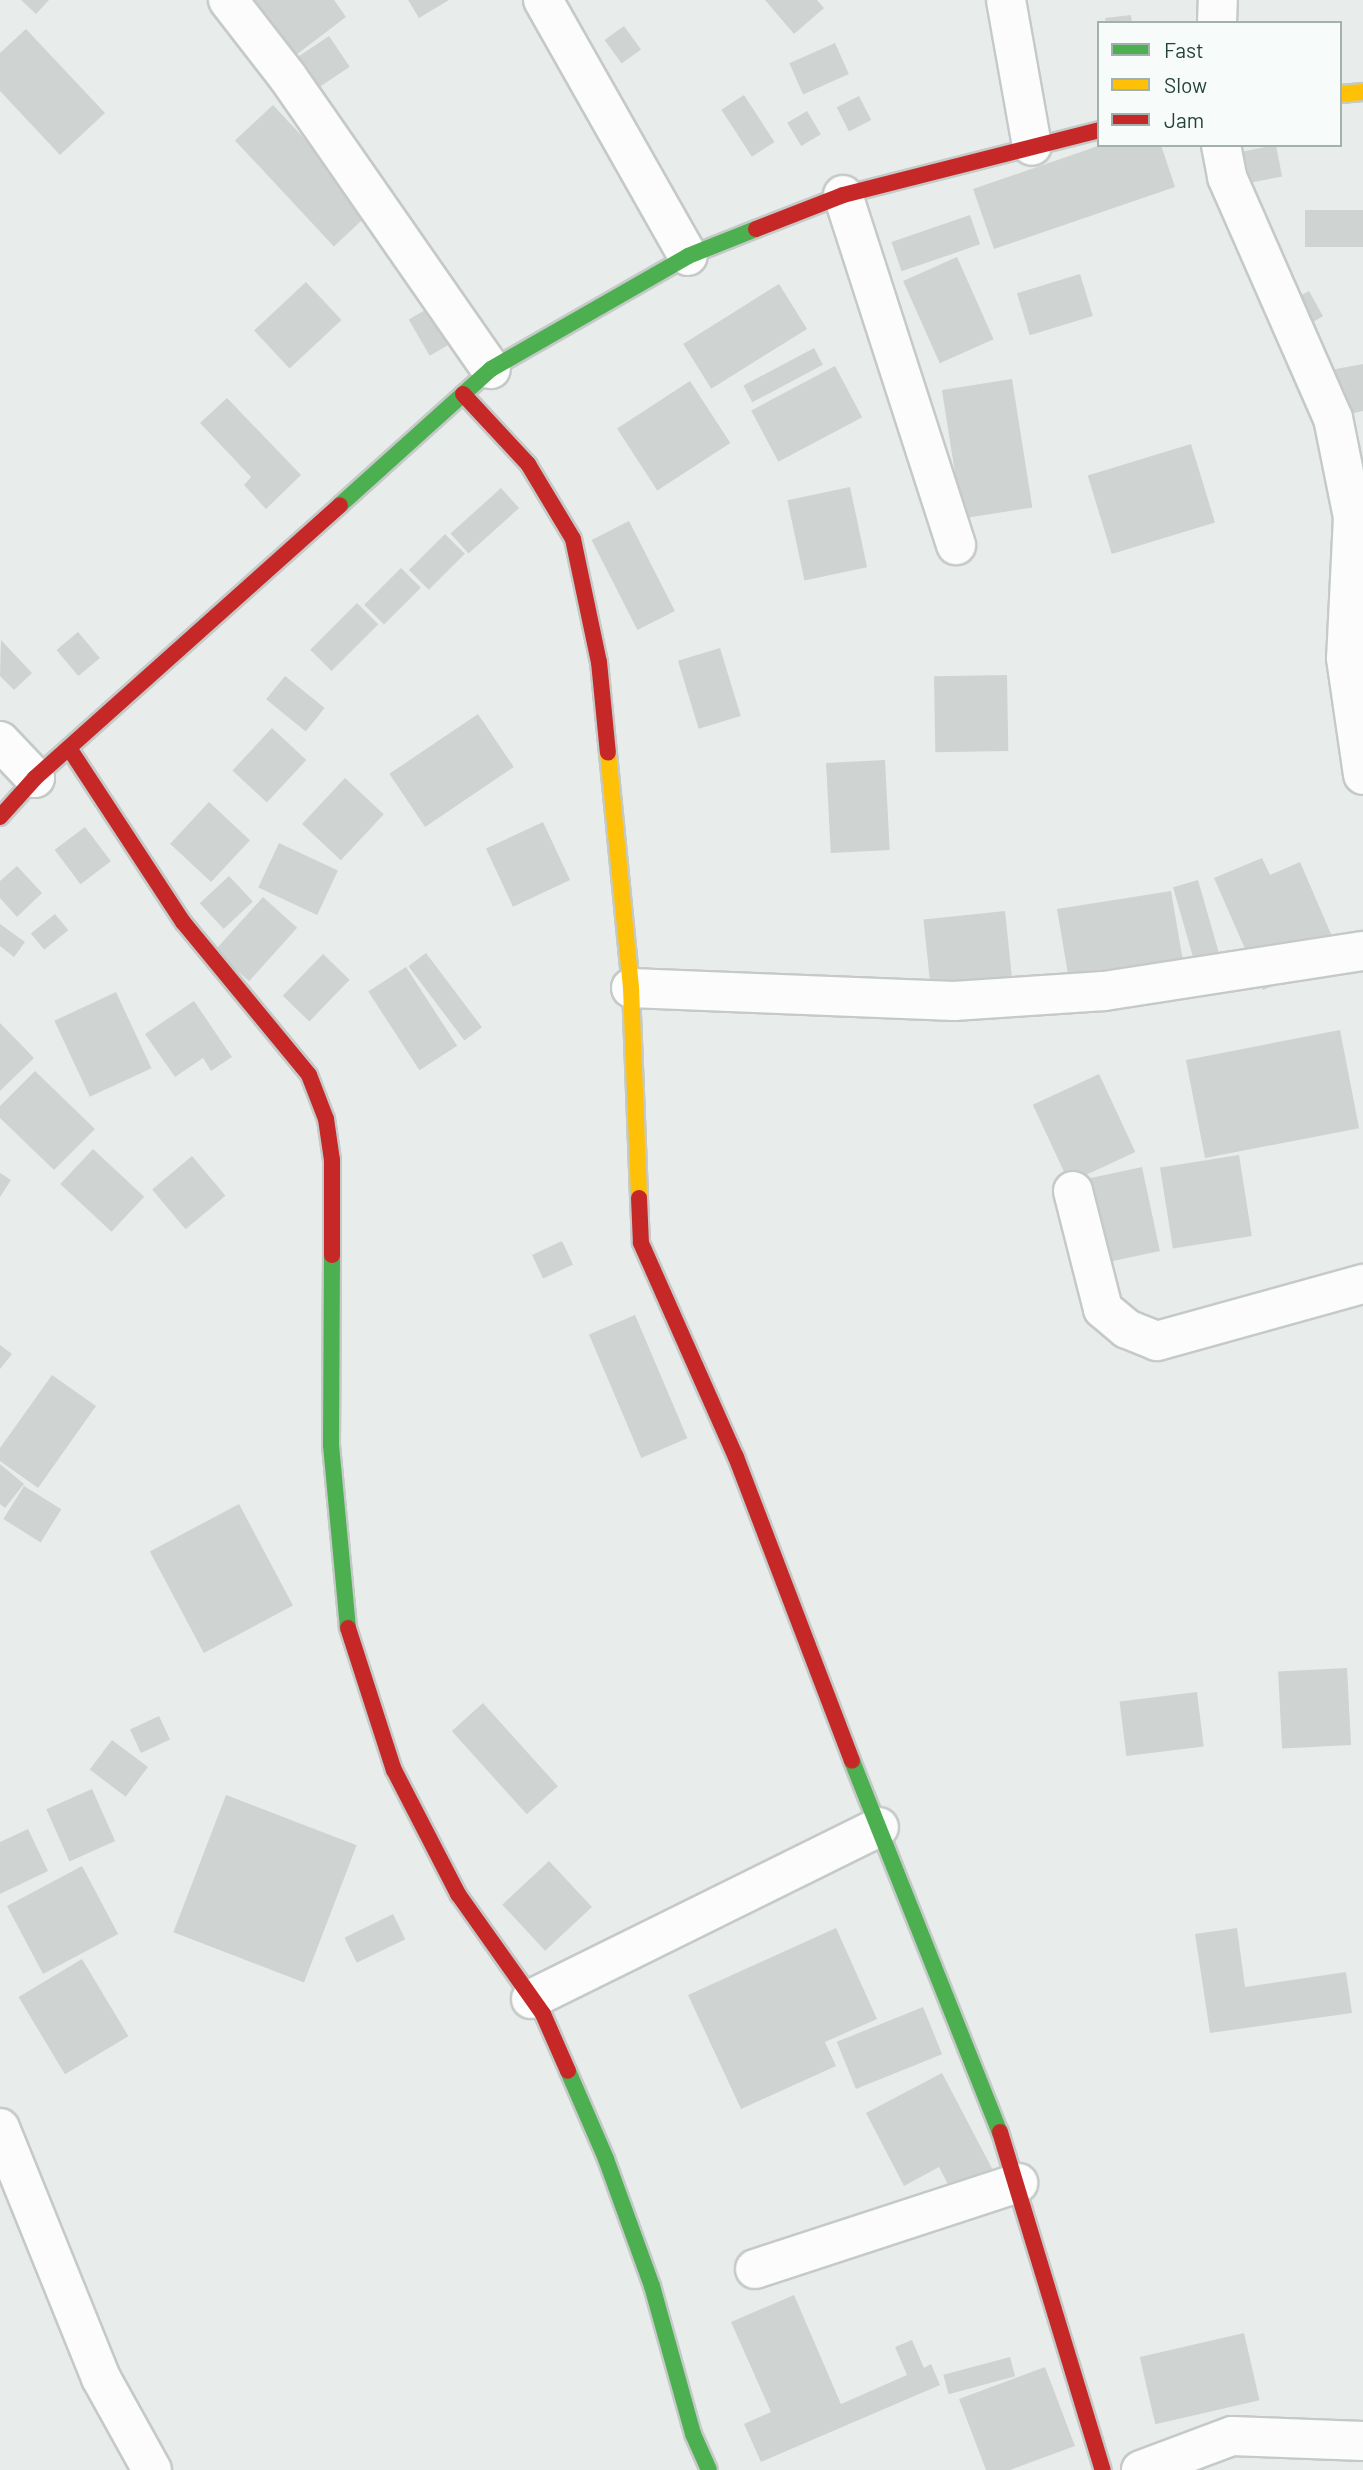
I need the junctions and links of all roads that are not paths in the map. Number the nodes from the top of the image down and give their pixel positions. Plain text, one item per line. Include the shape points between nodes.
1 (228, 0) edge
2 (543, 0) edge
3 (1006, 0) edge
4 (1218, 0) edge
5 (1217, 21) edge
6 (1363, 93) edge
7 (1342, 94) edge
8 (1097, 130) edge
9 (1032, 146) junction
10 (1222, 147) edge
11 (843, 195) junction
12 (688, 256) junction
13 (477, 381) junction
14 (956, 545) dead end
15 (0, 741) edge
16 (69, 748) junction
17 (1363, 775) edge
18 (36, 778) junction
19 (0, 817) edge
20 (1363, 951) edge
21 (631, 988) junction
22 (1073, 1191) dead end
23 (1363, 1284) edge
24 (879, 1826) junction
25 (531, 1998) junction
26 (0, 2128) edge
27 (1018, 2183) junction
28 (755, 2269) dead end
29 (1363, 2441) edge
30 (152, 2470) edge
31 (709, 2470) edge
32 (1103, 2470) edge
33 (1142, 2470) edge

1 - 13 street via 287,76
2 - 12 street
3 - 9 street
4 - 5 street
6 - 7 street
8 - 9 street
9 - 11 street
10 - 17 street via 1227,177 1333,418 1353,517 1346,658
11 - 12 street
11 - 14 street
12 - 13 street via 581,313
13 - 16 street
13 - 21 street via 573,539 599,662
15 - 18 street
16 - 18 street
16 - 25 street via 183,922 309,1075 326,1119 332,1160 331,1445 346,1621 394,1770 458,1894
18 - 19 street
20 - 21 street via 1104,992 954,1001
21 - 24 street via 641,1243 736,1457
22 - 23 street via 1103,1309 1127,1329 1157,1341
24 - 25 street
24 - 27 street
25 - 31 street via 543,2014 606,2159 652,2286 693,2434
26 - 30 street via 101,2378
27 - 28 street
27 - 32 street
29 - 33 street via 1232,2436

